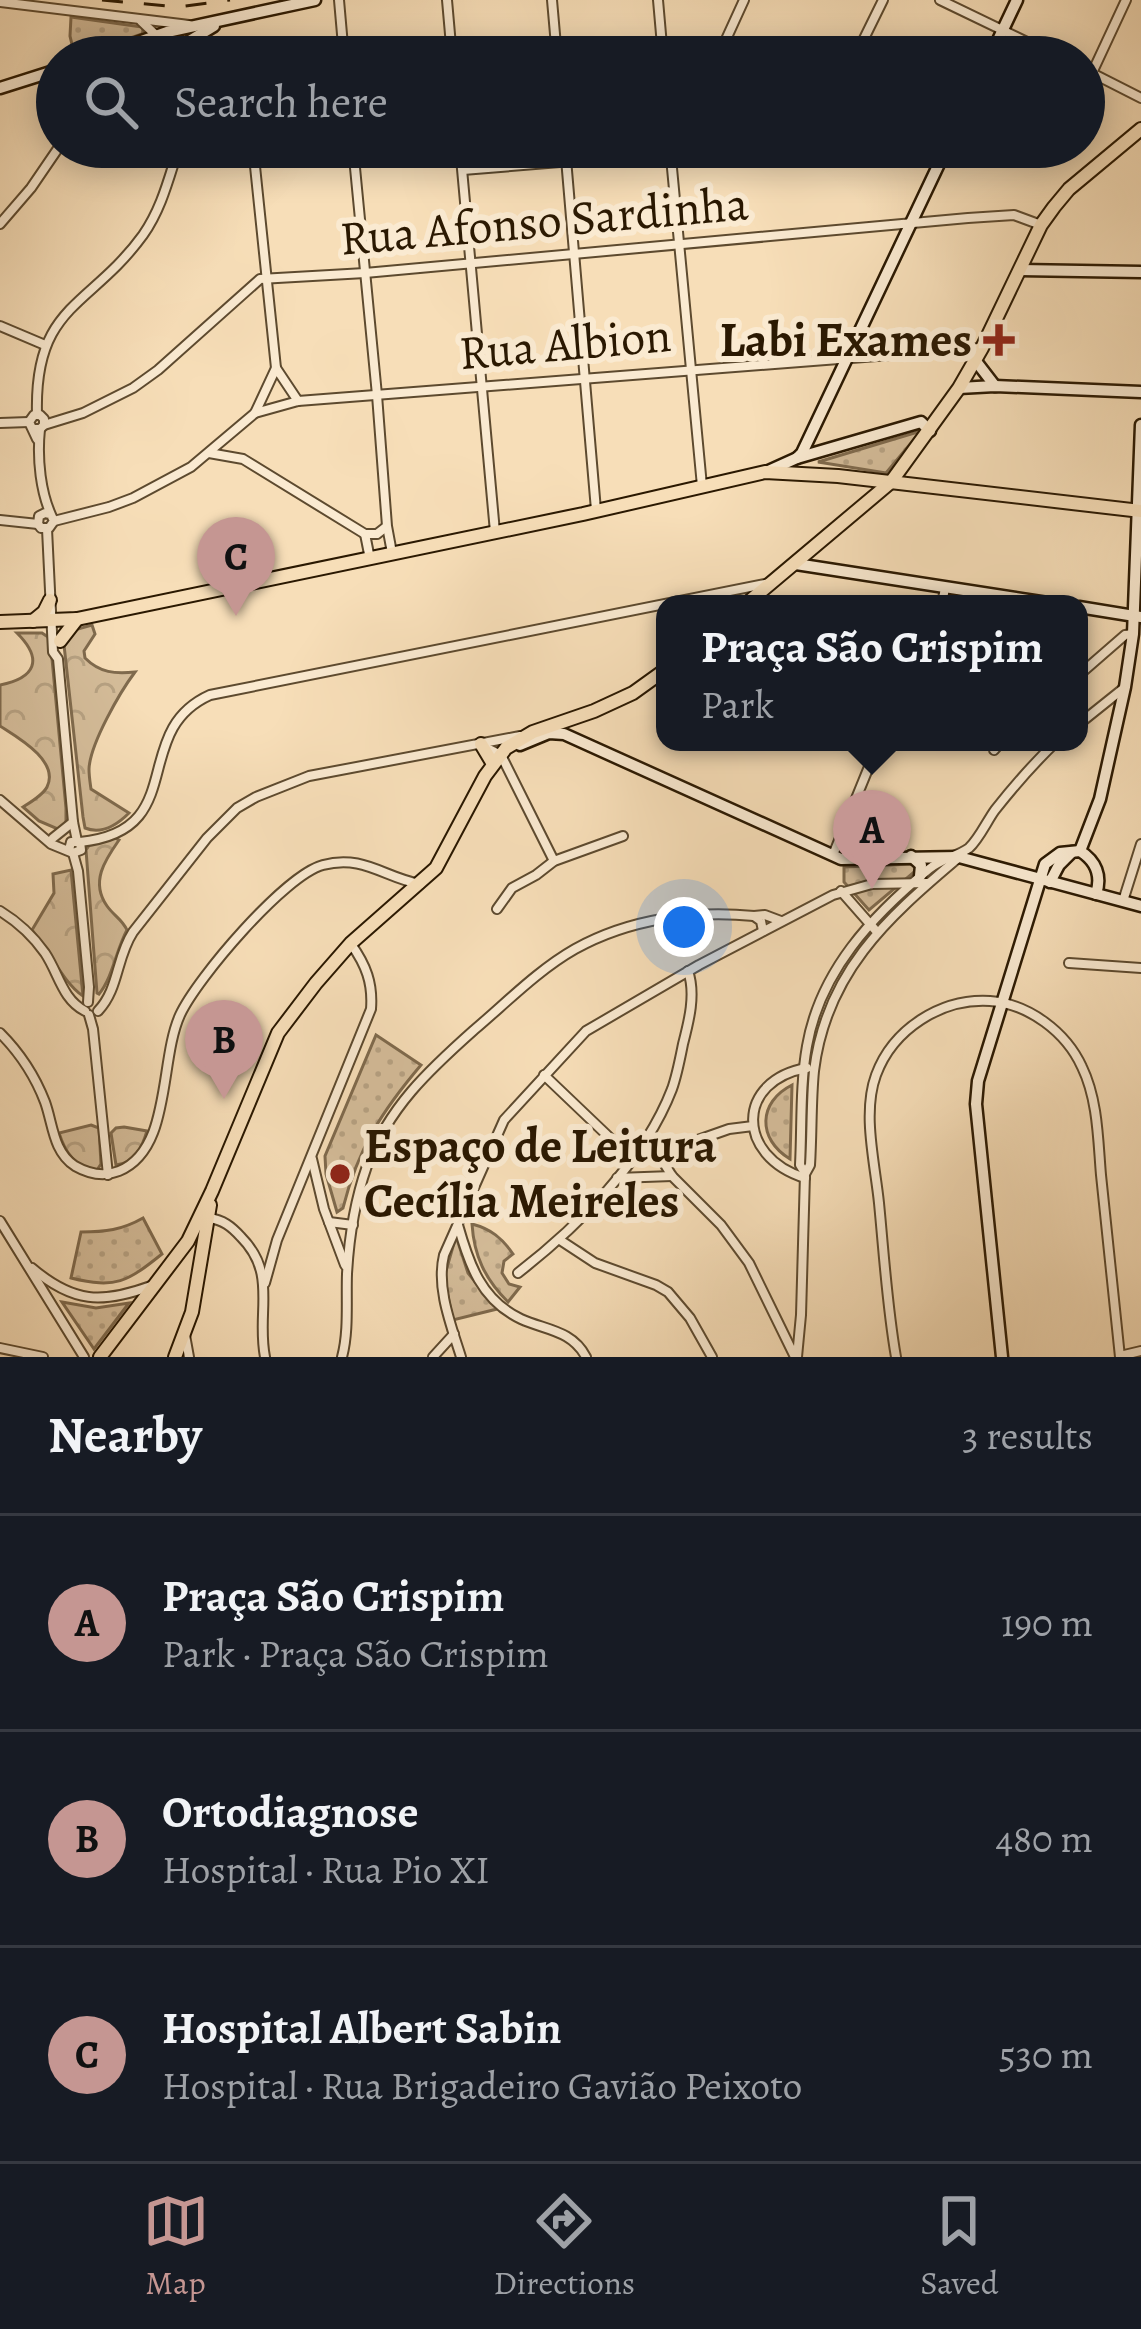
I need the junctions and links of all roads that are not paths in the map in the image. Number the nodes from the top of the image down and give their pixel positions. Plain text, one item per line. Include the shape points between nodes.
1 (249, 0) edge
2 (315, 0) edge
3 (339, 0) edge
4 (447, 0) edge
5 (552, 0) edge
6 (658, 0) edge
7 (744, 0) edge
8 (883, 0) edge
9 (940, 0) edge
10 (1017, 0) edge
11 (1126, 0) edge
12 (0, 2) edge
13 (253, 14) junction
14 (139, 19) junction
15 (227, 19) junction
16 (197, 26) junction
17 (1003, 30) junction
18 (156, 35) joint
19 (198, 36) edge
20 (342, 36) edge
21 (450, 36) edge
22 (555, 36) edge
23 (661, 36) edge
24 (728, 36) edge
25 (865, 36) edge
26 (1000, 36) edge
27 (1015, 36) edge
28 (1105, 39) edge
29 (36, 77) edge
30 (1105, 80) edge
31 (0, 88) edge
32 (1141, 98) edge
33 (1141, 129) edge
34 (1105, 159) edge
35 (45, 168) edge
36 (172, 168) edge
37 (255, 168) edge
38 (354, 168) edge
39 (488, 168) edge
40 (567, 168) edge
41 (672, 168) edge
42 (937, 168) edge
43 (1094, 168) edge
44 (462, 170) joint
45 (912, 223) junction
46 (0, 224) edge
47 (1041, 225) junction
48 (680, 244) junction
49 (575, 254) junction
50 (471, 264) junction
51 (1020, 270) junction
52 (1141, 272) edge
53 (364, 273) junction
54 (267, 279) junction
55 (0, 326) edge
56 (45, 345) junction
57 (979, 354) junction
58 (847, 358) junction
59 (276, 368) junction
60 (691, 370) junction
61 (584, 378) junction
62 (482, 386) junction
63 (995, 386) junction
64 (959, 388) junction
65 (1141, 392) edge
66 (377, 395) junction
67 (298, 401) junction
68 (255, 413) junction
69 (0, 423) edge
70 (38, 423) junction
71 (1141, 425) edge
72 (236, 430) junction
73 (930, 431) junction
74 (209, 453) junction
75 (913, 454) junction
76 (796, 458) junction
77 (243, 459) junction
78 (765, 472) junction
79 (846, 477) junction
80 (891, 482) junction
81 (926, 487) junction
82 (702, 488) junction
83 (863, 507) junction
84 (596, 511) junction
85 (1139, 511) edge
86 (0, 520) edge
87 (45, 520) junction
88 (387, 526) junction
89 (495, 532) junction
90 (365, 534) junction
91 (392, 554) junction
92 (370, 559) junction
93 (796, 564) junction
94 (773, 582) junction
95 (945, 588) junction
96 (708, 595) edge
97 (757, 595) edge
98 (944, 595) edge
99 (982, 595) edge
100 (50, 602) junction
101 (656, 605) edge
102 (1088, 609) edge
103 (1138, 616) edge
104 (76, 619) junction
105 (54, 621) junction
106 (0, 622) edge
107 (32, 622) junction
108 (1133, 634) junction
109 (60, 640) junction
110 (58, 659) junction
111 (1088, 667) edge
112 (656, 677) edge
113 (1125, 687) junction
114 (1088, 717) edge
115 (570, 720) junction
116 (527, 735) junction
117 (571, 737) junction
118 (481, 744) junction
119 (866, 751) edge
120 (874, 751) edge
121 (1048, 751) edge
122 (873, 754) junction
123 (497, 759) junction
124 (0, 800) edge
125 (73, 822) junction
126 (623, 836) dead end
127 (50, 839) junction
128 (972, 844) junction
129 (1141, 844) edge
130 (75, 846) junction
131 (1077, 850) junction
132 (832, 851) junction
133 (911, 856) junction
134 (953, 857) junction
135 (554, 861) junction
136 (975, 862) junction
137 (394, 877) junction
138 (920, 881) junction
139 (1045, 881) junction
140 (420, 884) junction
141 (842, 891) junction
142 (1096, 894) junction
143 (399, 900) junction
144 (1123, 901) junction
145 (1141, 906) edge
146 (496, 909) dead end
147 (0, 911) edge
148 (754, 916) junction
149 (782, 921) junction
150 (868, 924) junction
151 (763, 932) junction
152 (877, 932) junction
153 (351, 944) junction
154 (848, 951) junction
155 (858, 959) junction
156 (1069, 963) dead end
157 (1141, 968) edge
158 (688, 971) junction
159 (832, 977) junction
160 (843, 983) junction
161 (1003, 1002) junction
162 (820, 1003) junction
163 (831, 1007) junction
164 (91, 1008) junction
165 (810, 1030) junction
166 (822, 1033) junction
167 (0, 1034) edge
168 (809, 1068) junction
169 (544, 1076) junction
170 (753, 1126) junction
171 (647, 1136) junction
172 (658, 1154) junction
173 (312, 1158) junction
174 (631, 1158) junction
175 (108, 1174) junction
176 (672, 1176) junction
177 (805, 1176) junction
178 (617, 1178) junction
179 (0, 1222) edge
180 (204, 1222) junction
181 (329, 1222) junction
182 (458, 1223) junction
183 (353, 1225) junction
184 (560, 1240) junction
185 (27, 1263) junction
186 (173, 1264) junction
187 (348, 1272) junction
188 (518, 1274) dead end
189 (265, 1283) junction
190 (158, 1284) junction
191 (197, 1285) junction
192 (184, 1333) junction
193 (454, 1334) junction
194 (0, 1348) edge
195 (1141, 1351) edge
196 (435, 1354) edge
197 (460, 1354) edge
198 (43, 1357) edge
199 (84, 1357) edge
200 (100, 1357) edge
201 (175, 1357) edge
202 (189, 1357) edge
203 (266, 1357) edge
204 (342, 1357) edge
205 (586, 1357) edge
206 (712, 1357) edge
207 (796, 1357) edge
208 (896, 1357) edge
209 (1002, 1357) edge
210 (1120, 1357) edge

1 - 13 street
2 - 13 street
3 - 20 street
4 - 21 street
5 - 22 street
6 - 23 street
7 - 24 street
8 - 25 street
9 - 17 street
10 - 17 street
11 - 28 street
12 - 14 street
13 - 15 street
14 - 16 street
14 - 18 street
15 - 16 street
15 - 19 street
16 - 18 street
17 - 26 street
17 - 27 street
29 - 31 street
30 - 32 street
33 - 34 main road
35 - 46 street
36 - 56 street via 141,237 59,320
37 - 54 street
38 - 53 street
39 - 44 street
40 - 49 street
41 - 48 street
42 - 45 street
43 - 47 main road
44 - 50 street
45 - 47 street, Rua Afonso Sardinha via 1014,215
45 - 48 street, Rua Afonso Sardinha
45 - 58 street
47 - 51 main road
48 - 49 street, Rua Afonso Sardinha
48 - 60 street
49 - 50 street, Rua Afonso Sardinha
49 - 61 street
50 - 53 street, Rua Afonso Sardinha
50 - 62 street
51 - 52 street
51 - 57 main road
53 - 54 street, Rua Afonso Sardinha
53 - 66 street
54 - 59 street
54 - 70 street via 133,388
55 - 56 street
56 - 70 street
57 - 58 street, Rua Albion
57 - 63 street
57 - 64 main road
58 - 60 street, Rua Albion
58 - 76 street
59 - 67 street
59 - 68 street
60 - 61 street, Rua Albion
60 - 82 street
61 - 62 street, Rua Albion
61 - 84 street
62 - 66 street, Rua Albion
62 - 89 street
63 - 64 street
63 - 65 street
64 - 73 main road
66 - 67 street, Rua Albion
66 - 88 street
67 - 68 street, Rua Albion
68 - 72 street
69 - 70 street
70 - 87 street
71 - 85 street
72 - 74 street
72 - 77 street
73 - 75 main road
73 - 76 street via 920,422
74 - 77 street
74 - 87 street via 146,493
75 - 80 main road
75 - 81 main road
76 - 78 street
77 - 90 street
78 - 79 main road
78 - 82 main road
79 - 80 main road
79 - 83 main road
80 - 81 main road
80 - 83 main road
81 - 85 main road
82 - 84 main road
83 - 93 main road
84 - 89 main road
85 - 103 street
86 - 87 street
87 - 100 street
88 - 90 street
88 - 91 street
89 - 91 main road
90 - 92 street
91 - 92 main road
92 - 104 main road
93 - 94 main road
93 - 95 street
94 - 96 street
94 - 97 main road
95 - 98 street
95 - 99 street
100 - 104 main road
100 - 105 street
100 - 107 main road
101 - 130 street via 210,695 171,729 142,813 127,828
102 - 103 street
103 - 108 street
104 - 105 main road
104 - 109 main road
105 - 107 main road
105 - 109 street
105 - 110 street
106 - 107 main road
108 - 111 street
108 - 113 street
109 - 110 street
110 - 125 street
112 - 115 main road
113 - 114 street
113 - 131 street via 1100,800
115 - 116 main road
115 - 117 main road
116 - 118 street
116 - 123 main road
117 - 123 street via 549,734
117 - 132 street
118 - 123 main road
118 - 164 street via 309,776 237,808 133,932 110,998
119 - 122 street
120 - 122 street
121 - 128 street
122 - 132 street
123 - 135 street
123 - 140 main road
124 - 127 street
125 - 127 street
125 - 130 street
126 - 135 street
127 - 130 street
128 - 134 street
128 - 136 street
129 - 144 street
130 - 164 street
131 - 139 street via 1051,857
131 - 142 street via 1096,868
132 - 133 street via 841,859
133 - 134 street
133 - 138 street via 921,865
134 - 136 street
134 - 138 street
135 - 146 street
136 - 139 street
137 - 140 street
137 - 143 street
137 - 175 street via 368,864 325,864 276,897 186,1004 150,1140 136,1162
138 - 141 street
138 - 150 street
138 - 152 street
139 - 142 street
139 - 161 street
140 - 143 main road
141 - 149 street
141 - 150 street
142 - 144 street
143 - 153 main road
144 - 145 street
147 - 164 street via 40,946 71,1003
148 - 149 street
148 - 151 street
148 - 183 street via 640,924 548,968 407,1093 367,1165
149 - 151 street
150 - 152 street
150 - 154 street
151 - 158 street
152 - 155 street
153 - 173 street via 371,983 371,1009
153 - 180 main road via 278,1033
154 - 155 street
154 - 159 street
155 - 160 street
156 - 157 street
158 - 169 street via 598,1022
158 - 171 street via 690,1006 673,1088
159 - 160 street
159 - 162 street
160 - 163 street
161 - 208 street via 964,1002 917,1021 874,1078 871,1121
161 - 209 street via 976,1093
161 - 210 street via 1039,1017 1085,1072
162 - 163 street
162 - 165 street
163 - 166 street
164 - 175 street
165 - 166 street
165 - 168 street
166 - 168 street
167 - 175 street via 34,1077 64,1157
168 - 170 street via 769,1085
168 - 177 street
169 - 174 street
169 - 182 street via 504,1120
170 - 172 street
170 - 177 street via 768,1159
171 - 172 street
171 - 174 street
172 - 176 street
173 - 181 street
173 - 189 street
174 - 178 street
176 - 178 street
176 - 207 street via 742,1253
177 - 207 street
178 - 184 street
179 - 185 street
180 - 186 main road
180 - 189 street via 230,1226 256,1255
180 - 191 main road
181 - 183 street
181 - 187 street
182 - 193 street via 441,1272
182 - 205 street via 474,1275 492,1299 566,1335
183 - 187 street
184 - 188 street
184 - 206 street via 668,1292
185 - 190 street via 59,1289 94,1298
185 - 199 street
186 - 190 main road
186 - 191 main road via 187,1268
187 - 204 street
189 - 203 street
190 - 200 main road
191 - 192 main road
192 - 201 main road
192 - 202 street
193 - 196 street
193 - 197 street
194 - 198 street
195 - 210 street
196 - 197 street

